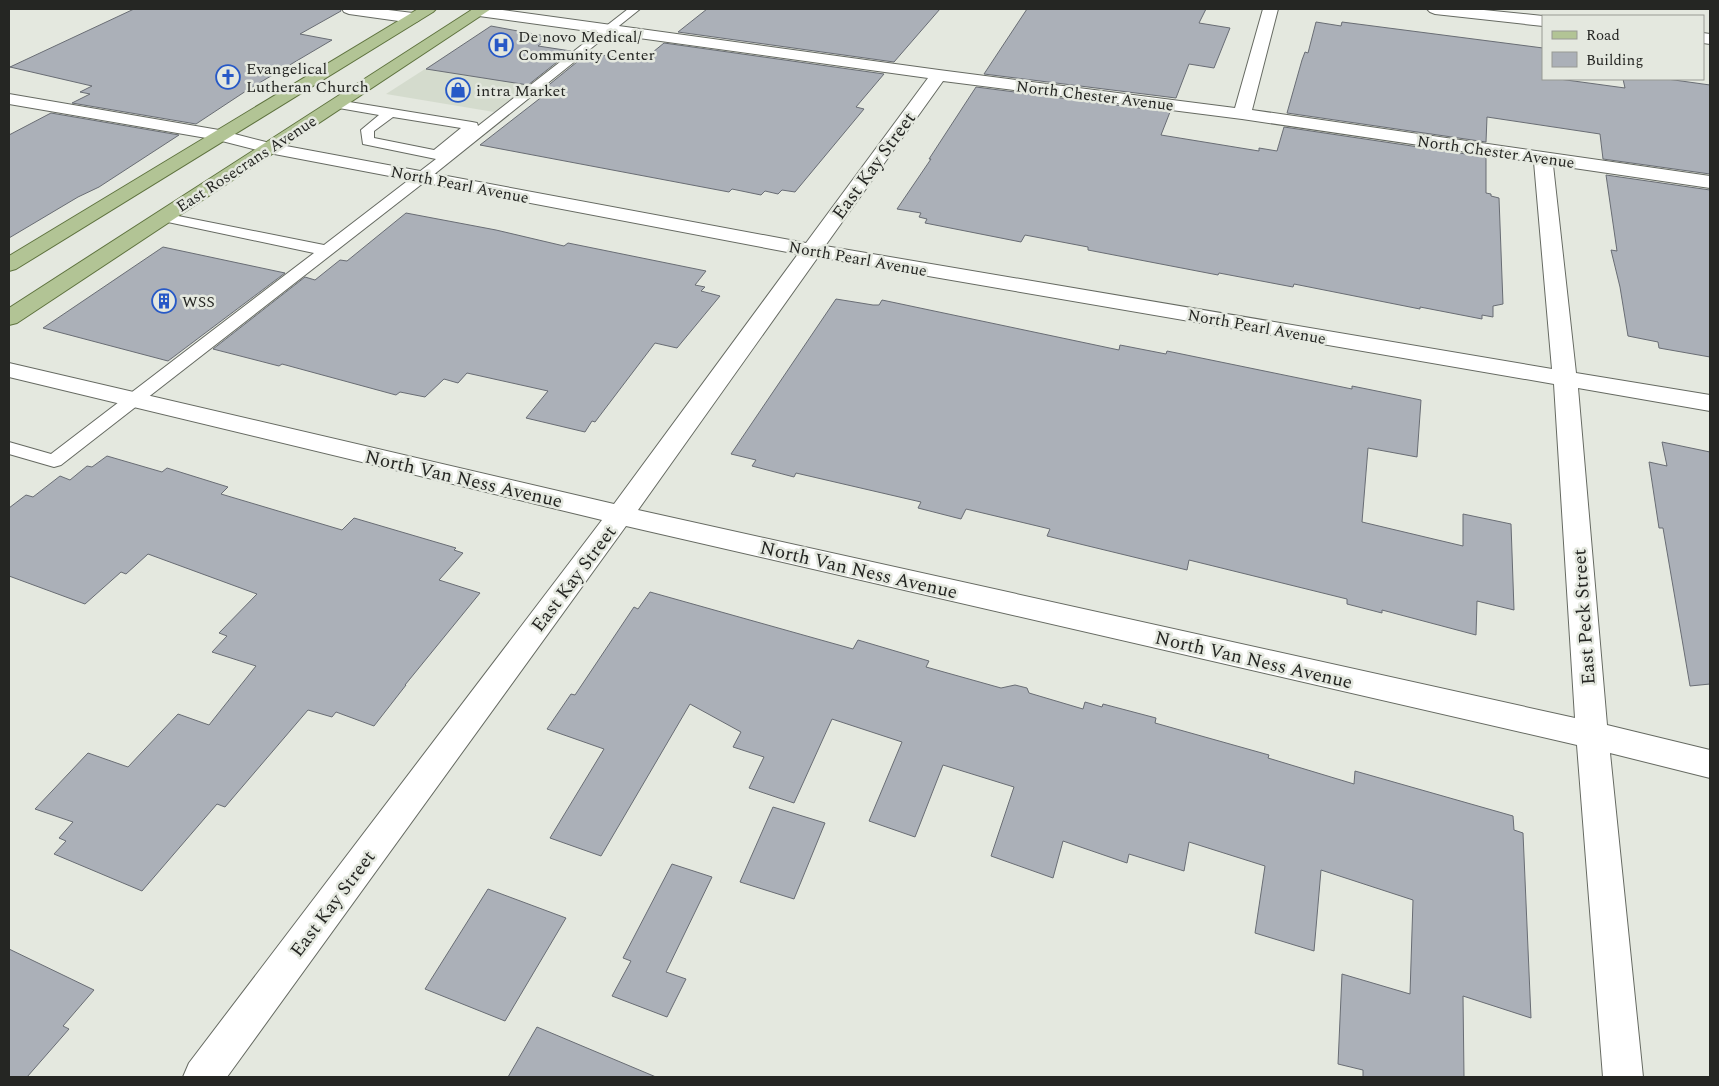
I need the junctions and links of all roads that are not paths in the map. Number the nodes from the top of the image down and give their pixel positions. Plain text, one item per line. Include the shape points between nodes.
1 (349, 9) edge
2 (636, 9) edge
3 (1271, 9) edge
4 (1436, 9) edge
5 (481, 10) edge
6 (421, 13) edge
7 (1542, 21) edge
8 (609, 30) junction
9 (939, 75) junction
10 (9, 99) edge
11 (337, 104) junction
12 (390, 113) junction
13 (1242, 114) junction
14 (219, 135) junction
15 (269, 148) junction
16 (1543, 158) junction
17 (422, 177) junction
18 (1710, 182) edge
19 (163, 217) junction
20 (324, 250) junction
21 (811, 250) junction
22 (9, 265) edge
23 (9, 318) edge
24 (9, 370) edge
25 (1565, 378) junction
26 (134, 400) junction
27 (1710, 403) edge
28 (9, 448) edge
29 (620, 515) junction
30 (1592, 735) junction
31 (1710, 764) edge
32 (203, 1077) edge
33 (1623, 1077) edge

1 - 6 street
2 - 8 lane
3 - 13 street
4 - 7 street
5 - 8 street, North Chester Avenue
5 - 11 main road, East Rosecrans Avenue
6 - 14 main road, East Rosecrans Avenue
8 - 9 street, North Chester Avenue
8 - 17 lane
9 - 13 street, North Chester Avenue
9 - 21 street, East Kay Street
10 - 14 street, North Pearl Avenue
11 - 12 lane
11 - 15 main road, East Rosecrans Avenue
12 - 12 lane via 426,119 472,126 436,155 368,142 367,130
13 - 16 street, North Chester Avenue
14 - 15 street, North Pearl Avenue
14 - 22 main road, East Rosecrans Avenue
15 - 17 street, North Pearl Avenue
15 - 19 main road, East Rosecrans Avenue
16 - 18 street, North Chester Avenue
16 - 25 street, East Peck Street
17 - 20 lane
17 - 21 street, North Pearl Avenue
19 - 20 lane
19 - 23 main road, East Rosecrans Avenue
20 - 26 lane
21 - 25 street, North Pearl Avenue
21 - 29 street, East Kay Street
24 - 26 street, North Van Ness Avenue
25 - 27 street, North Pearl Avenue
25 - 30 street, East Peck Street
26 - 28 lane via 54,461
26 - 29 street, North Van Ness Avenue
29 - 30 street, North Van Ness Avenue
29 - 32 street, East Kay Street
30 - 31 street, North Van Ness Avenue
30 - 33 street, East Peck Street

